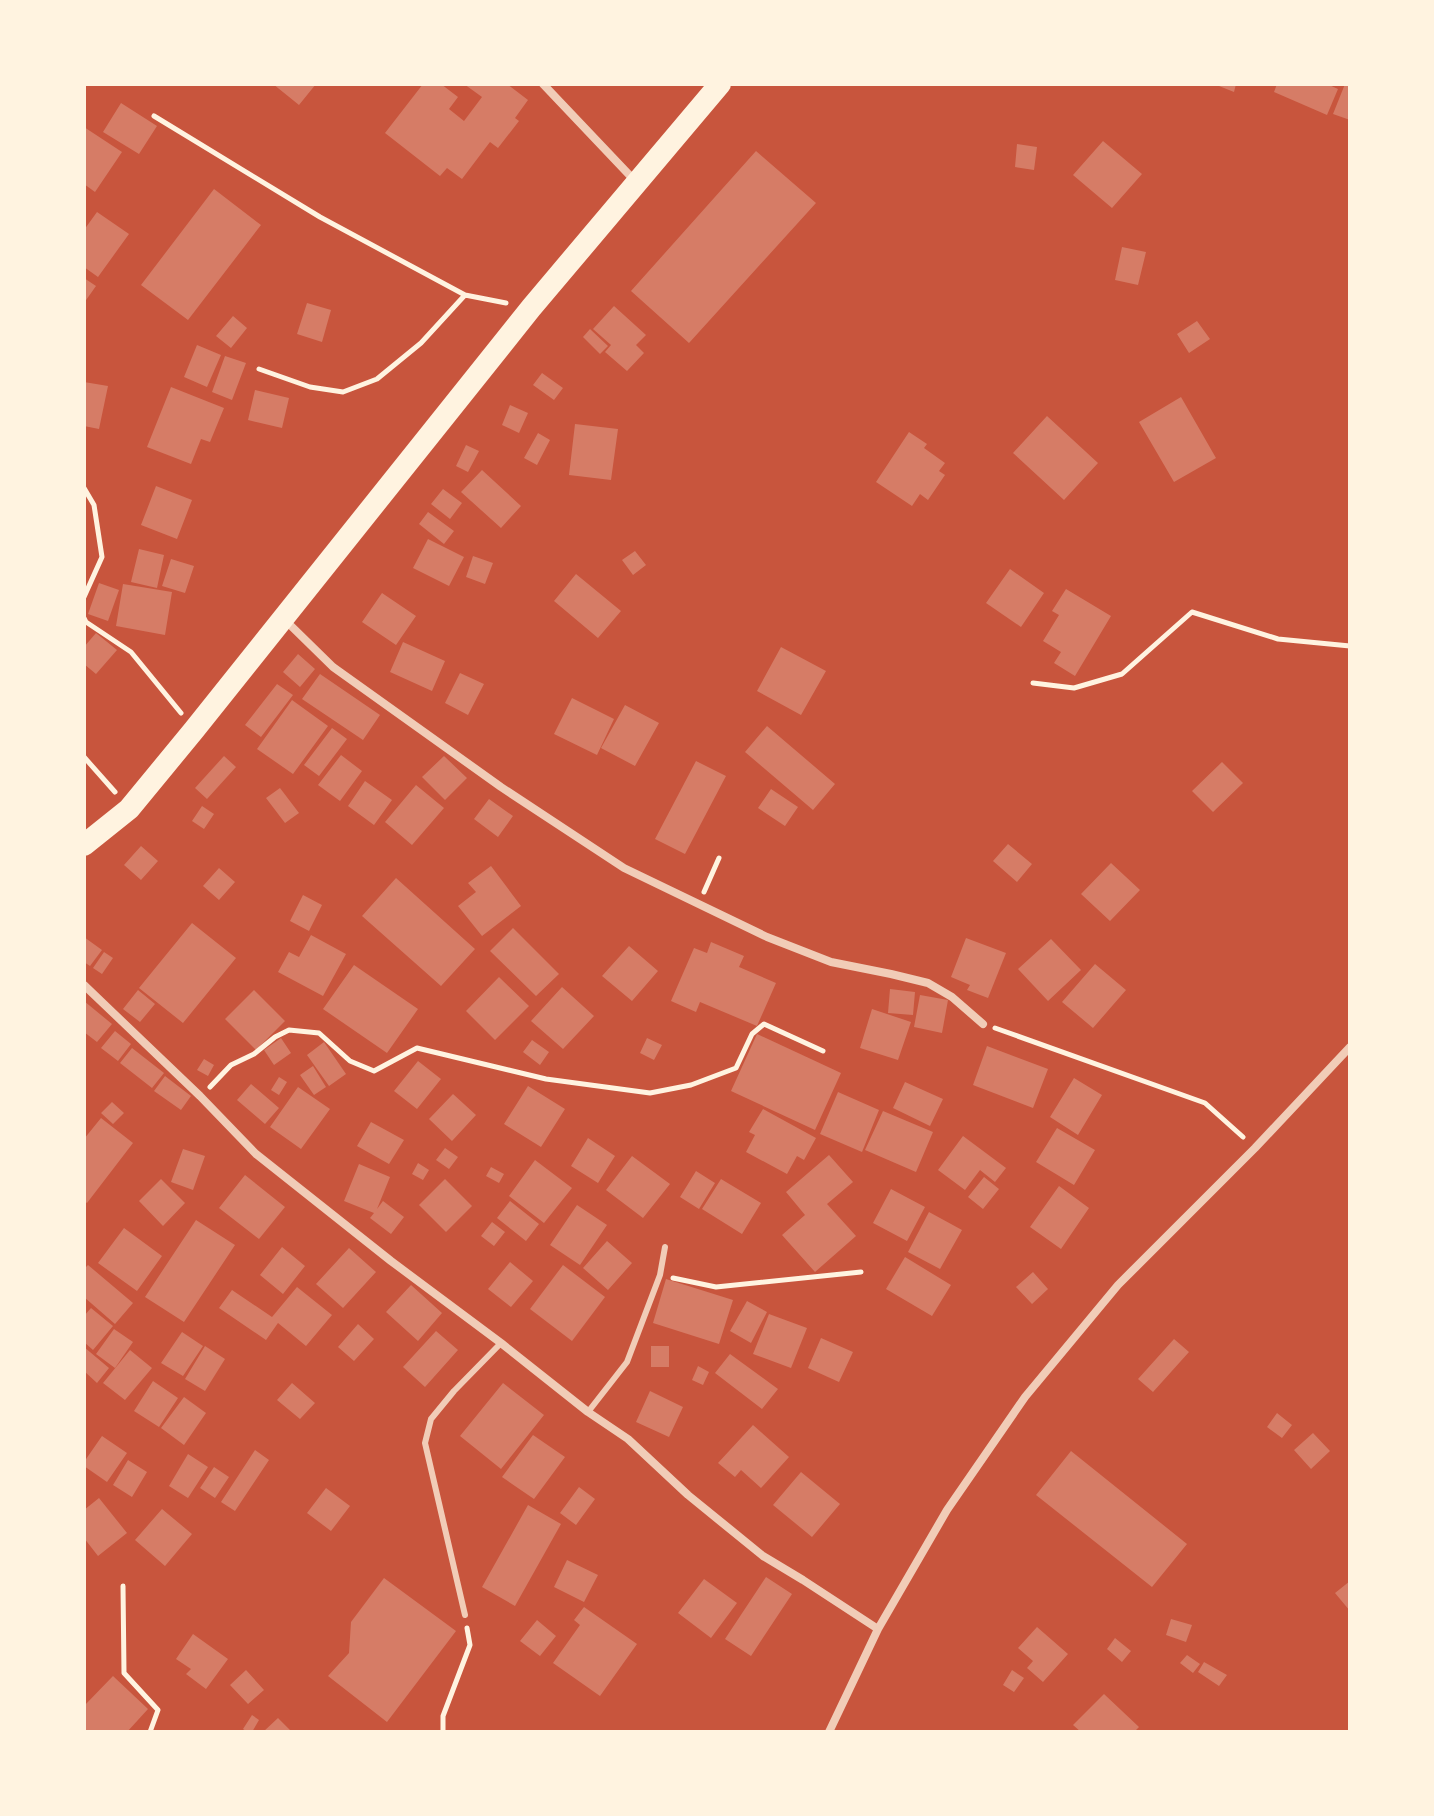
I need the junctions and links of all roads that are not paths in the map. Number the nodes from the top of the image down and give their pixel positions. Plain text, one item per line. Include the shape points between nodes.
1 (543, 84) edge
2 (720, 84) edge
3 (636, 183) junction
4 (283, 618) junction
5 (84, 845) edge
6 (84, 985) edge
7 (983, 1024) road end
8 (1350, 1047) edge
9 (665, 1247) dead end
10 (501, 1343) junction
11 (588, 1412) junction
12 (465, 1615) road end
13 (878, 1629) junction
14 (829, 1732) edge

1 - 3 street
2 - 3 highway
3 - 4 highway
4 - 5 highway via 129,809
4 - 7 street via 333,667 624,868 831,962 928,983
6 - 10 street via 256,1154
8 - 13 street via 1118,1285 1025,1397 947,1510
9 - 11 lane via 660,1275 627,1362
10 - 11 street
10 - 12 lane via 431,1419 425,1443
11 - 13 street via 628,1439 763,1556
13 - 14 street

